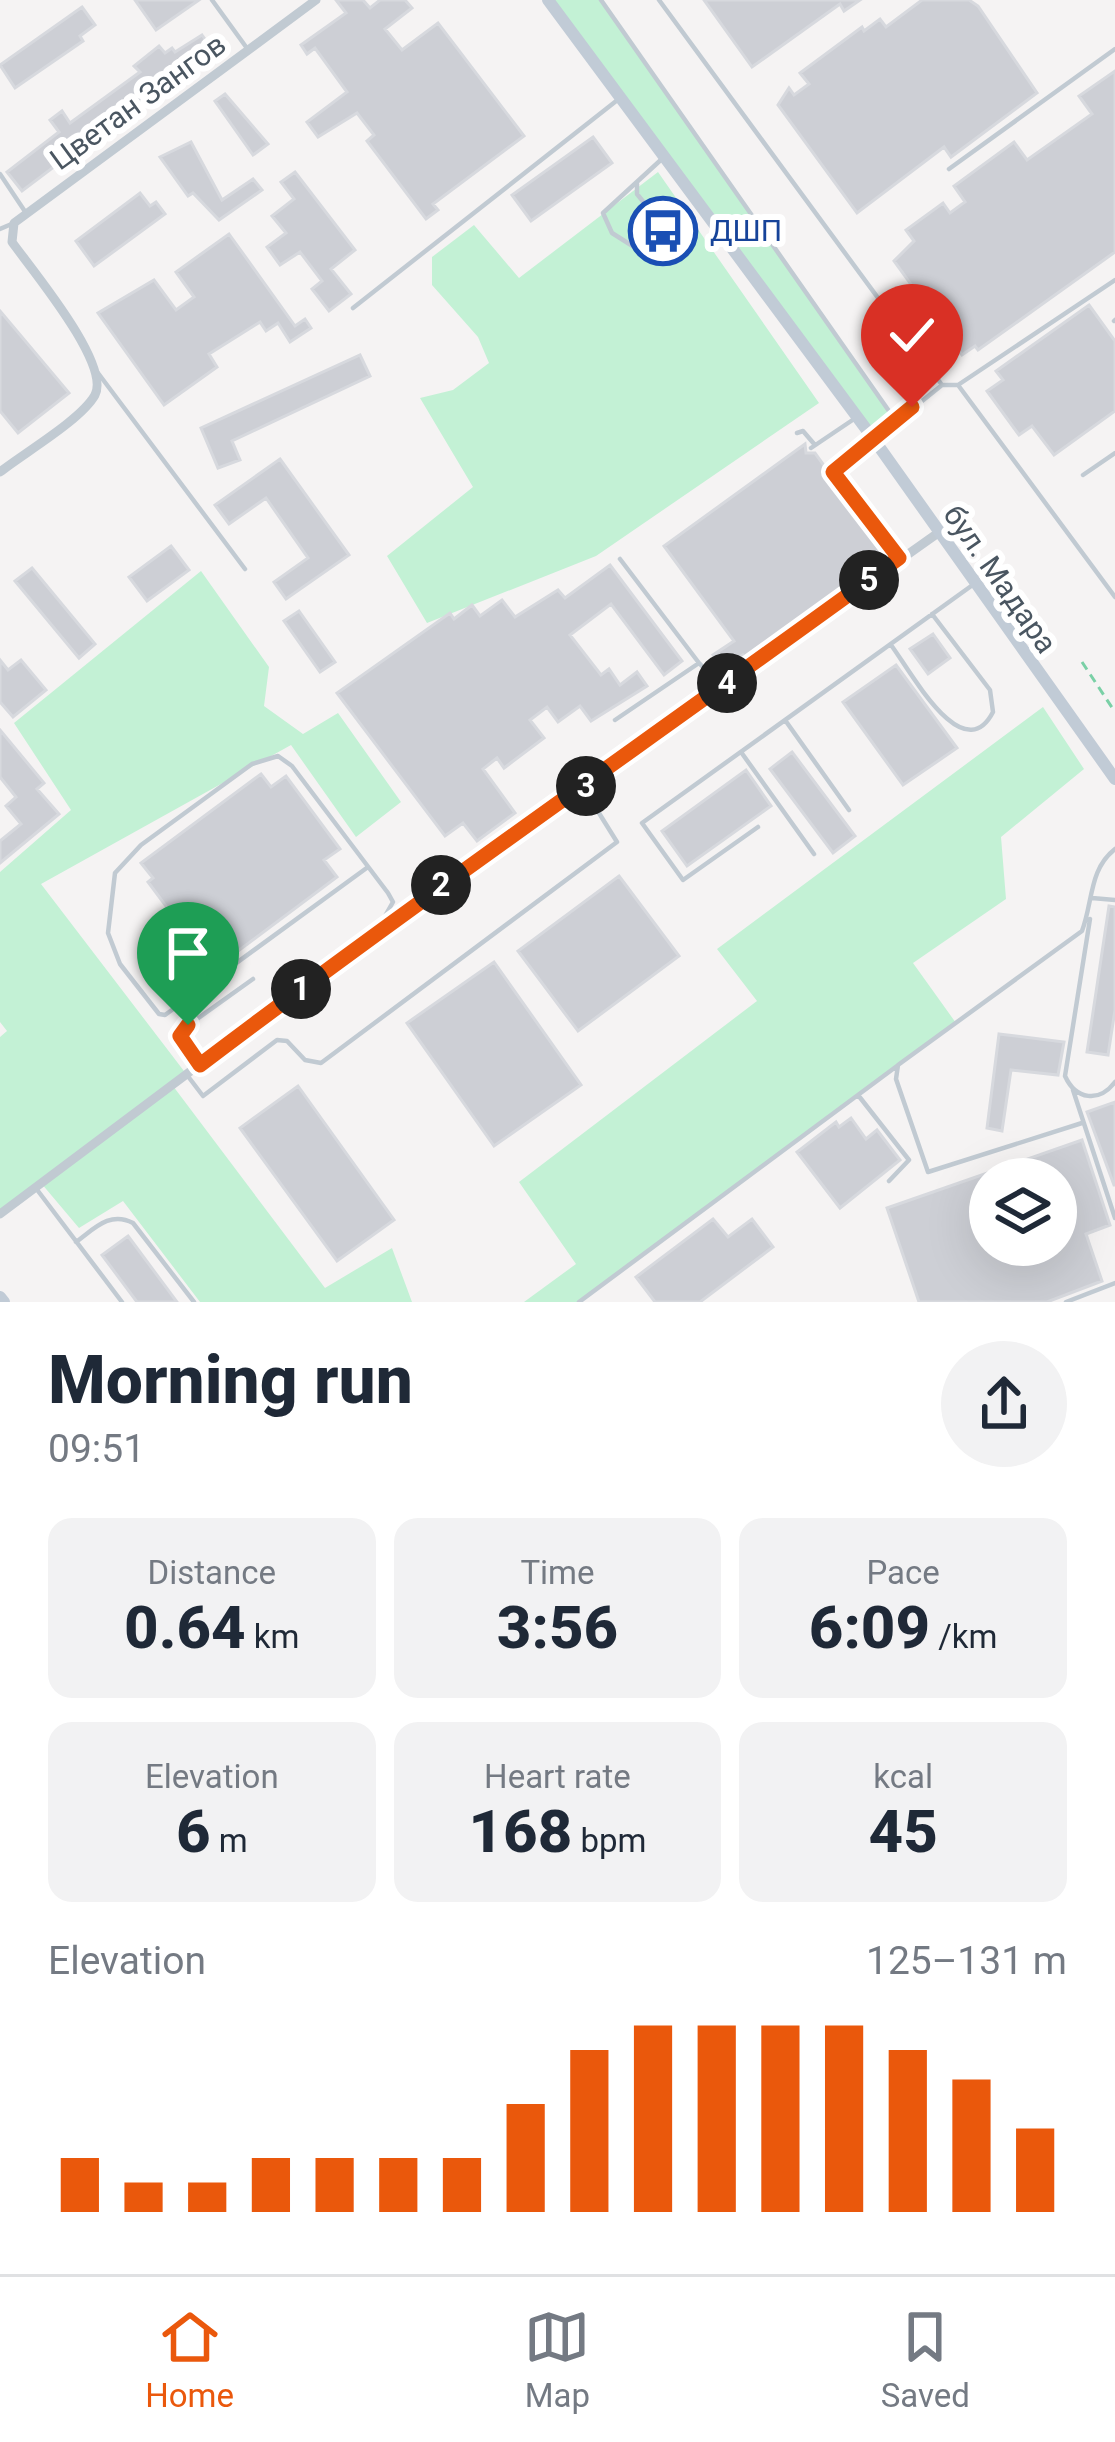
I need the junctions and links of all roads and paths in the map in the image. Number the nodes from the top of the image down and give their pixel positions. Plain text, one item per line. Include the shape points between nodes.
1 (212, 0) edge
2 (316, 0) edge
3 (548, 0) edge
4 (601, 0) edge
5 (659, 0) edge
6 (1115, 49) edge
7 (249, 51) junction
8 (620, 98) junction
9 (664, 157) junction
10 (949, 169) dead end
11 (0, 174) edge
12 (637, 184) junction
13 (26, 213) junction
14 (14, 223) junction
15 (0, 229) edge
16 (1115, 280) edge
17 (353, 308) dead end
18 (98, 373) junction
19 (942, 385) junction
20 (958, 385) junction
21 (857, 417) junction
22 (896, 421) junction
23 (797, 433) dead end
24 (873, 439) junction
25 (1115, 453) edge
26 (0, 472) edge
27 (1082, 475) dead end
28 (938, 533) junction
29 (899, 558) junction
30 (620, 560) dead end
31 (244, 569) dead end
32 (974, 584) junction
33 (1115, 597) edge
34 (932, 614) junction
35 (891, 644) junction
36 (1082, 662) dead end
37 (699, 663) junction
38 (722, 687) junction
39 (1115, 712) edge
40 (785, 720) junction
41 (615, 721) dead end
42 (741, 752) junction
43 (1115, 779) edge
44 (584, 788) junction
45 (849, 809) dead end
46 (758, 827) dead end
47 (1115, 849) edge
48 (814, 854) dead end
49 (368, 867) junction
50 (1092, 898) junction
51 (1115, 900) edge
52 (1090, 907) junction
53 (373, 934) junction
54 (254, 979) dead end
55 (200, 1065) junction
56 (898, 1065) junction
57 (187, 1075) junction
58 (1115, 1082) edge
59 (1072, 1090) junction
60 (858, 1095) junction
61 (1082, 1123) junction
62 (889, 1181) dead end
63 (35, 1187) junction
64 (0, 1214) edge
65 (1115, 1218) edge
66 (76, 1242) junction
67 (1115, 1283) edge
68 (1091, 1292) junction
69 (122, 1302) edge
70 (194, 1302) edge
71 (579, 1302) edge
72 (1066, 1302) edge
73 (1095, 1302) edge

1 - 7 lane
2 - 7 street, Цветан Зангов
3 - 8 main road, бул. Мадара
4 - 22 lane
5 - 19 lane
6 - 10 lane
7 - 13 street, Цветан Зангов
8 - 9 main road, бул. Мадара
8 - 17 lane
9 - 12 lane
9 - 21 main road, бул. Мадара
11 - 13 lane
12 - 12 lane via 602,217 642,252 657,245 663,226
13 - 14 street, Цветан Зангов
14 - 15 lane
14 - 18 street via 13,242
16 - 20 lane
18 - 26 street via 87,406
18 - 31 lane
19 - 20 lane
19 - 22 lane
20 - 33 lane
21 - 23 lane via 813,447
21 - 24 main road, бул. Мадара
22 - 24 lane
24 - 28 main road, бул. Мадара
24 - 29 lane via 833,472
25 - 27 lane
28 - 29 street
28 - 32 main road, бул. Мадара
29 - 38 street
30 - 37 lane
32 - 34 lane
32 - 43 main road, бул. Мадара
34 - 35 lane
34 - 35 lane via 990,690 994,712 986,724 970,731 953,726
35 - 40 lane
36 - 39 path
37 - 38 lane
37 - 41 lane
38 - 44 street
40 - 42 lane
40 - 45 lane
42 - 46 lane via 642,823 682,880
42 - 48 lane
44 - 53 street
44 - 57 lane via 616,842 321,1063 277,1040 203,1096
47 - 50 lane via 1095,873
49 - 49 lane via 292,766 264,758 122,863 108,933 120,964 165,1015
49 - 53 lane via 393,902
50 - 51 lane
50 - 52 lane
52 - 56 lane via 1082,931
52 - 59 lane via 1064,1069
53 - 55 street
54 - 55 lane via 183,1030
55 - 57 street
56 - 60 lane
56 - 61 lane via 928,1172
57 - 63 street
58 - 59 lane via 1096,1096
59 - 61 lane
60 - 62 lane via 909,1160
60 - 71 lane
61 - 65 lane
63 - 64 street
63 - 66 lane
66 - 69 lane
66 - 70 lane via 108,1219 133,1222
67 - 68 lane
68 - 72 lane
68 - 73 lane

